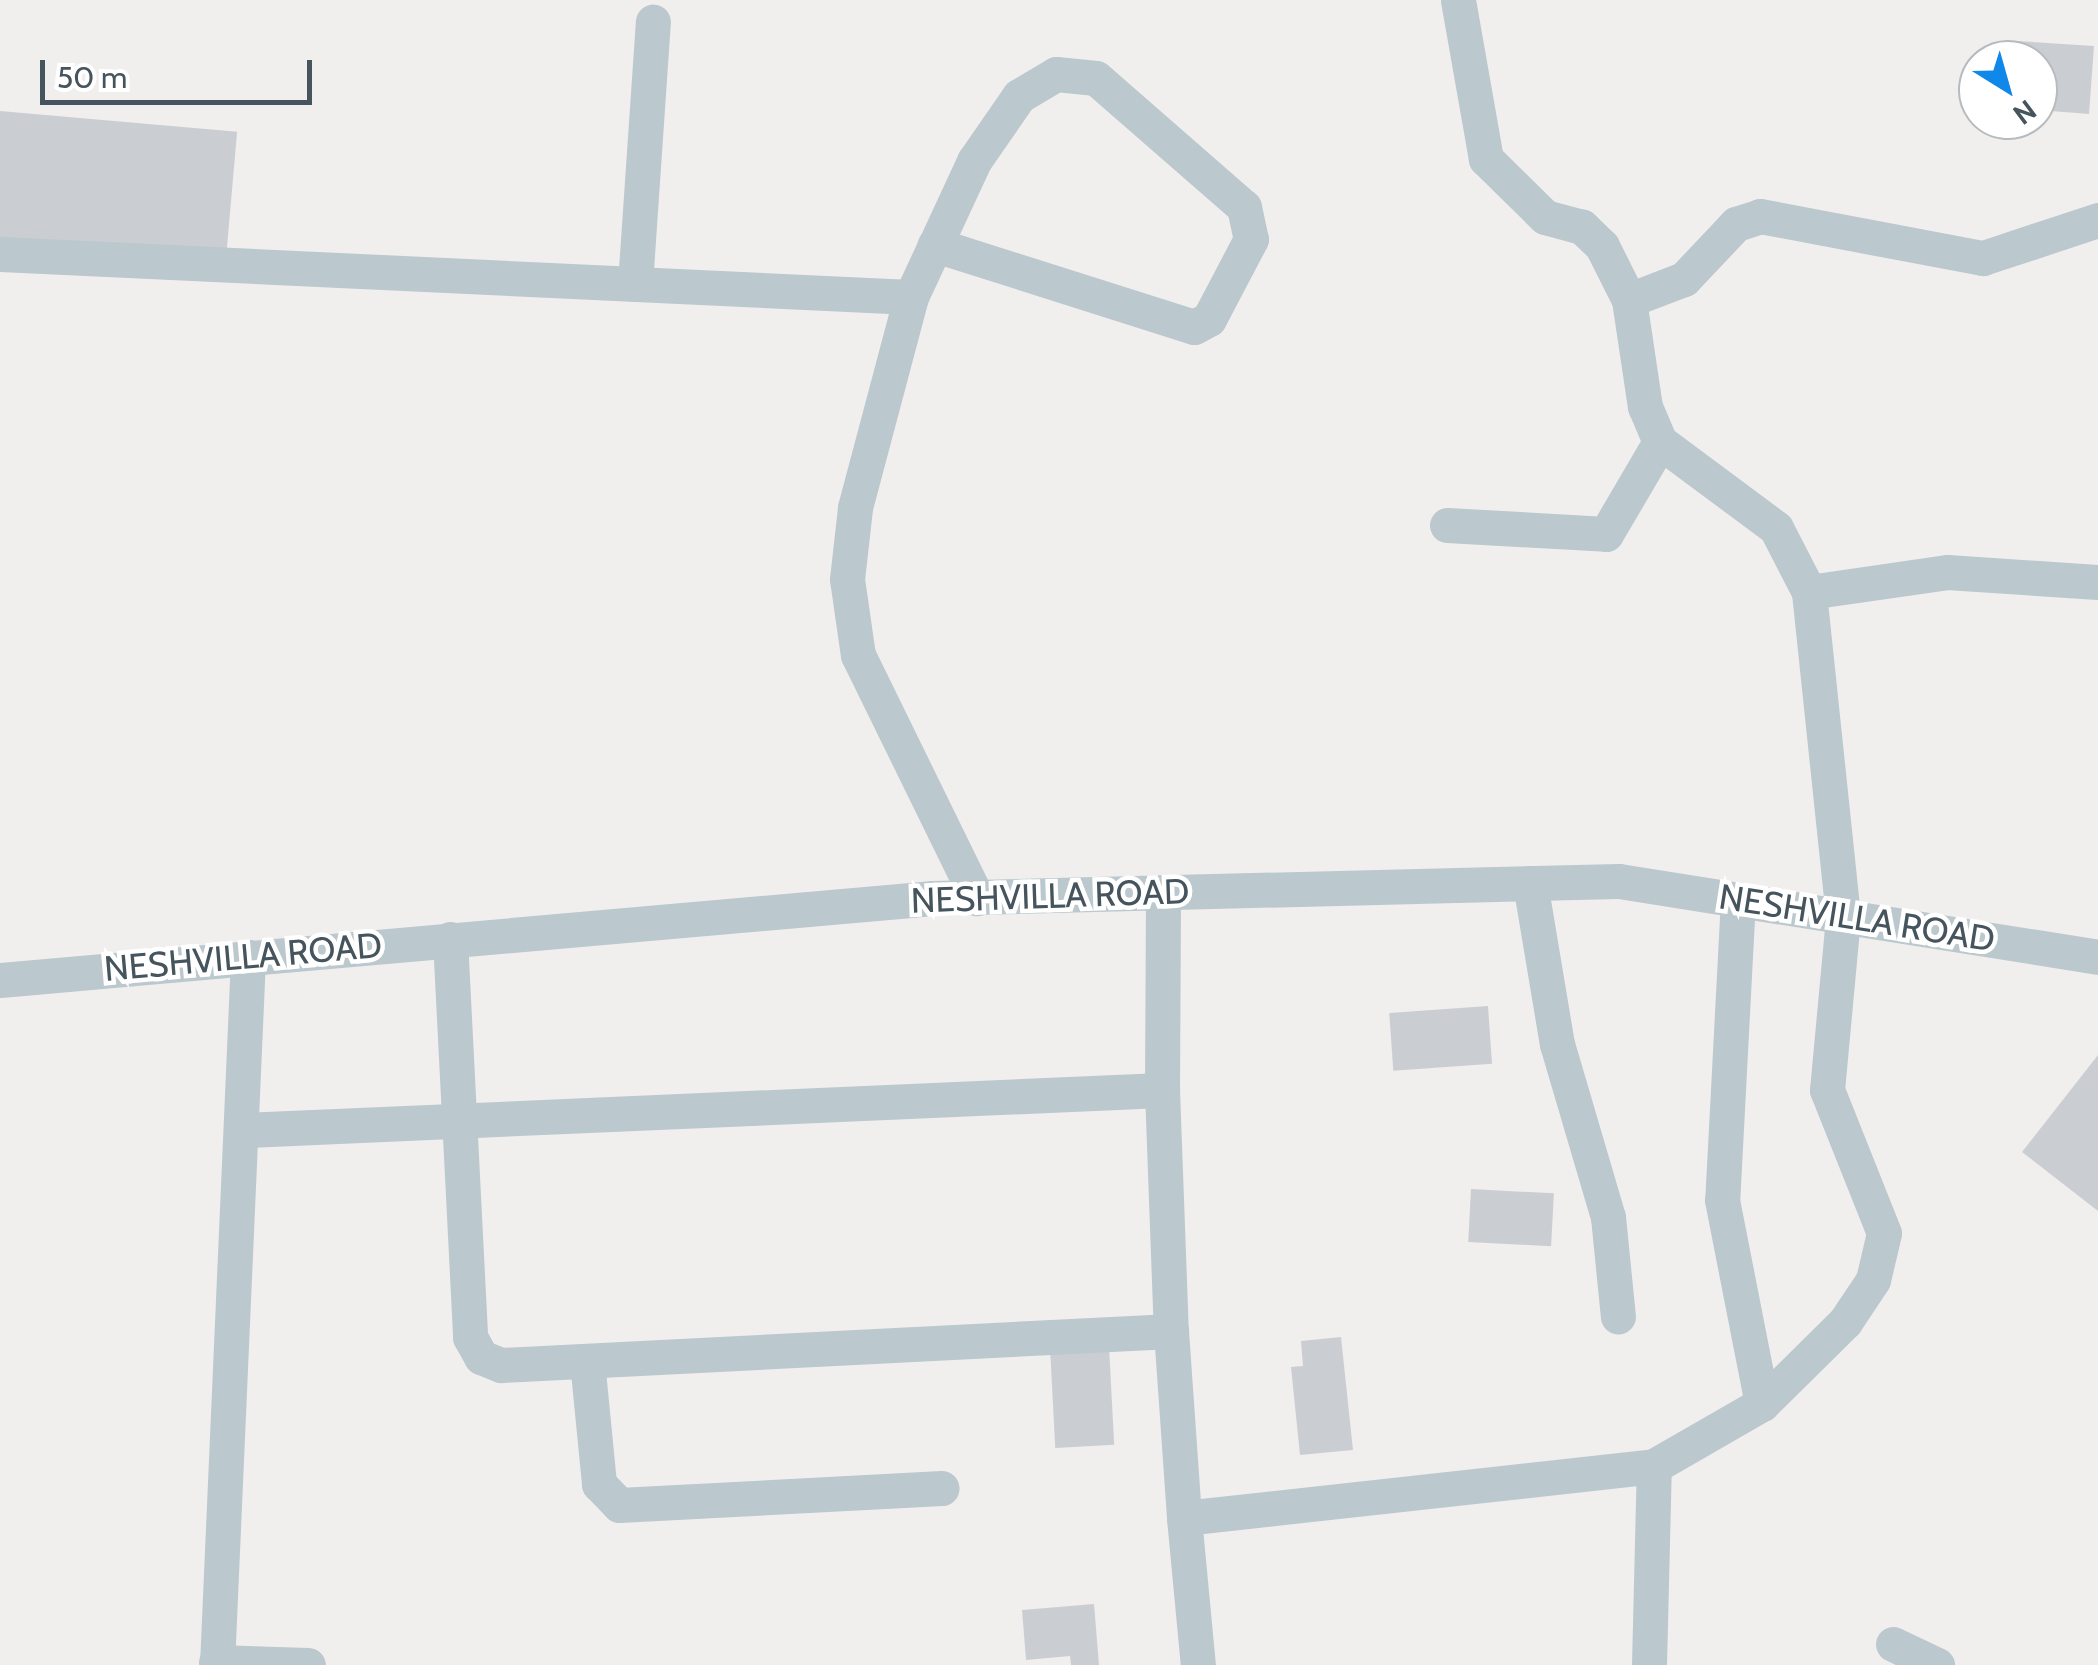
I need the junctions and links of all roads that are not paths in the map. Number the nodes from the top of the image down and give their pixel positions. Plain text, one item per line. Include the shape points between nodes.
1 (1458, 0) edge
2 (653, 22) dead end
3 (2098, 220) edge
4 (935, 245) junction
5 (0, 254) edge
6 (635, 284) junction
7 (911, 297) junction
8 (1629, 300) junction
9 (1660, 442) junction
10 (1447, 526) dead end
11 (2098, 582) edge
12 (1808, 592) junction
13 (1530, 883) junction
14 (1163, 892) junction
15 (977, 898) junction
16 (1738, 900) junction
17 (1843, 916) junction
18 (450, 938) junction
19 (2098, 956) edge
20 (248, 957) junction
21 (0, 980) edge
22 (1162, 1090) junction
23 (465, 1116) junction
24 (245, 1130) junction
25 (1618, 1317) dead end
26 (1171, 1331) junction
27 (586, 1361) junction
28 (1762, 1404) junction
29 (1654, 1466) junction
30 (942, 1488) dead end
31 (1184, 1518) junction
32 (1893, 1644) dead end
33 (216, 1663) edge
34 (308, 1665) edge
35 (1198, 1665) edge
36 (1649, 1665) edge
37 (1936, 1665) edge

1 - 8 street via 1486,160 1545,217 1602,246
2 - 6 street
3 - 8 street via 1983,258 1760,216 1736,224 1684,279
4 - 4 street via 974,161 1019,96 1056,74 1096,78 1244,207 1251,239 1209,320 1194,327
4 - 7 street
5 - 6 street
6 - 7 street
7 - 15 street via 855,508 847,579 858,655
8 - 9 street via 1644,407
9 - 10 street via 1606,534
9 - 12 street via 1776,528
11 - 12 street via 1947,572
12 - 17 street
13 - 14 street, NESHVILLA ROAD
13 - 16 street, NESHVILLA ROAD via 1620,880
13 - 25 street via 1557,1044 1608,1217
14 - 15 street, NESHVILLA ROAD
14 - 22 street
15 - 18 street, NESHVILLA ROAD
16 - 17 street, NESHVILLA ROAD
16 - 28 street via 1722,1200
17 - 19 street, NESHVILLA ROAD
17 - 28 street via 1827,1090 1884,1233 1873,1280 1846,1322
18 - 20 street, NESHVILLA ROAD
18 - 23 street
20 - 21 street, NESHVILLA ROAD
20 - 24 street
22 - 23 street
22 - 26 street
23 - 24 street
23 - 27 street via 470,1337 480,1357 501,1365
24 - 33 street via 224,1368
26 - 27 street
26 - 31 street
27 - 30 street via 599,1484 619,1504
28 - 29 street
29 - 31 street
29 - 36 street
31 - 35 street
32 - 37 street
33 - 34 street

